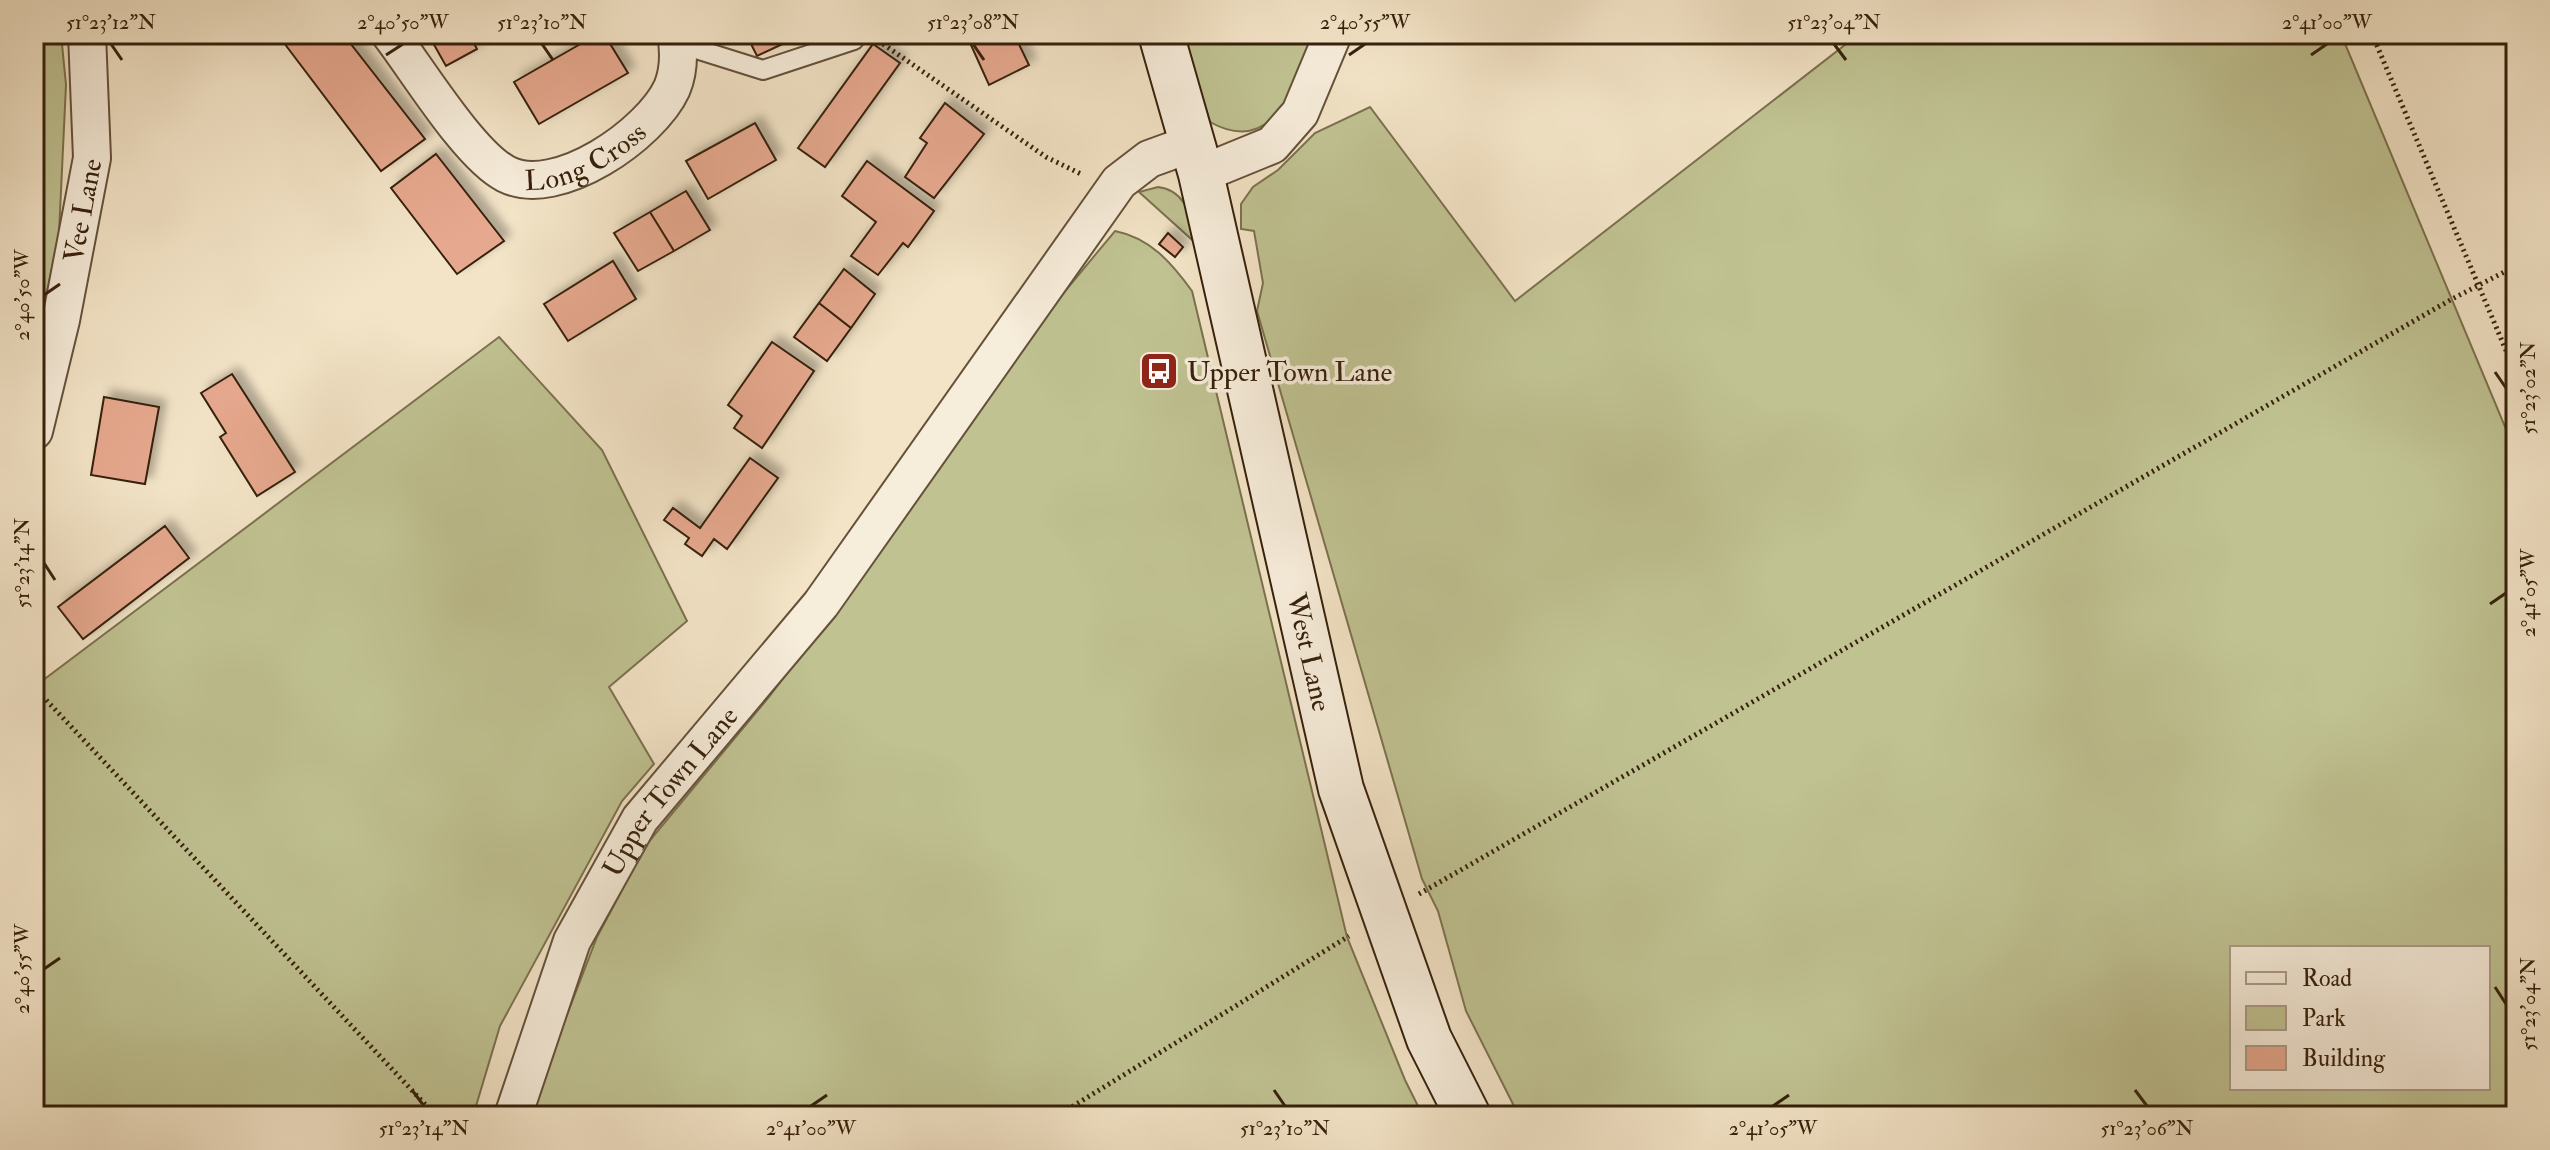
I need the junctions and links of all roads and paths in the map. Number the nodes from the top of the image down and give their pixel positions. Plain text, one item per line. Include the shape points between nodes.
1 (87, 34) edge
2 (390, 34) edge
3 (858, 34) edge
4 (1161, 34) edge
5 (1333, 34) edge
6 (2372, 34) edge
7 (676, 38) edge
8 (881, 43) dead end
9 (1197, 159) junction
10 (1113, 190) junction
11 (2516, 266) edge
12 (2477, 286) junction
13 (2516, 374) edge
14 (34, 431) edge
15 (34, 687) edge
16 (1385, 914) junction
17 (436, 1116) edge
18 (513, 1116) edge
19 (1057, 1116) edge
20 (1468, 1116) edge

1 - 14 street, Vee Lane via 92,158
2 - 7 street, Long Cross via 477,149 507,174 541,182 593,162 648,123 672,87 679,53
3 - 7 lane via 854,40 763,70
4 - 9 street, West Lane
5 - 9 street, Upper Town Lane via 1300,113 1272,145
6 - 12 path
8 - 10 path via 1046,157
9 - 10 street, Upper Town Lane via 1149,159
9 - 16 street, West Lane via 1341,789
10 - 18 street, Upper Town Lane via 821,604 640,819 572,941
11 - 12 path
12 - 13 path
12 - 16 path
15 - 17 path
16 - 19 path
16 - 20 street, West Lane via 1429,1039

